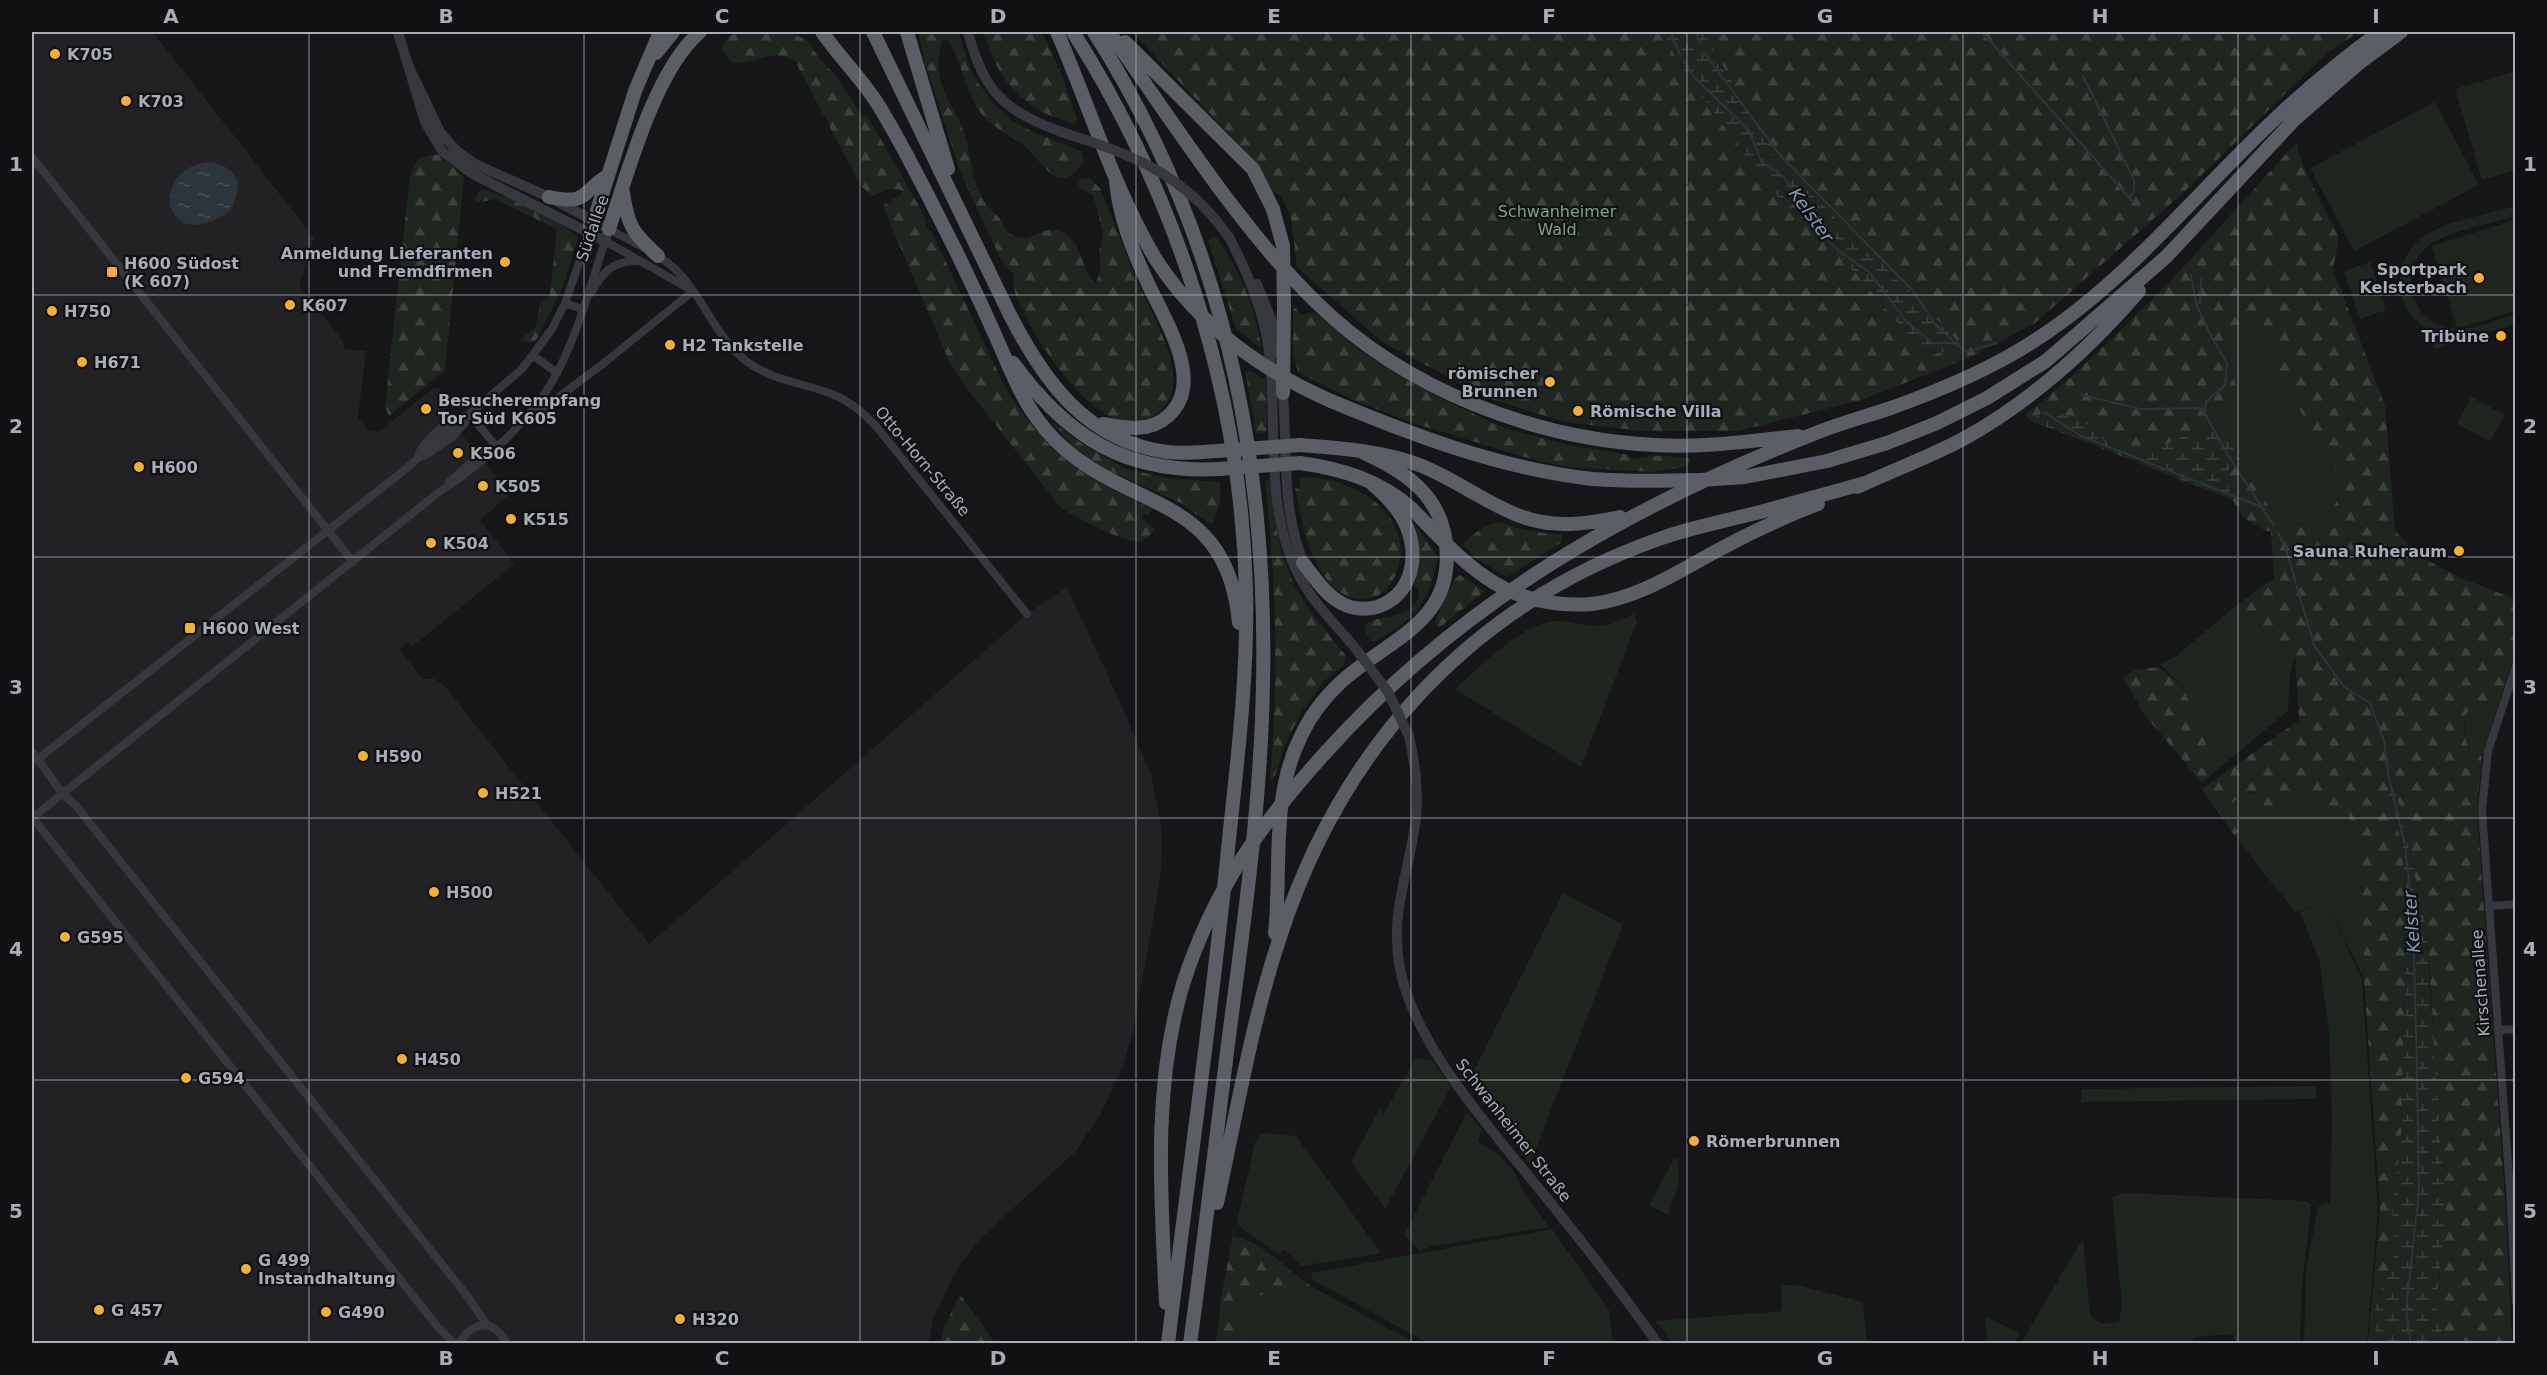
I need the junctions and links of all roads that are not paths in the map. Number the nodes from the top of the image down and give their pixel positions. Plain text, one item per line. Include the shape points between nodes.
1 (398, 32) edge
2 (660, 32) edge
3 (674, 32) edge
4 (700, 32) edge
5 (822, 32) edge
6 (873, 32) edge
7 (907, 32) edge
8 (968, 32) edge
9 (1057, 32) edge
10 (1074, 32) edge
11 (1094, 32) edge
12 (1108, 32) edge
13 (1116, 32) edge
14 (2380, 32) edge
15 (2401, 32) edge
16 (410, 67) junction
17 (640, 78) junction
18 (32, 157) edge
19 (609, 175) junction
20 (1116, 181) junction
21 (622, 190) junction
22 (549, 197) junction
23 (592, 226) junction
24 (968, 228) junction
25 (607, 235) junction
26 (1230, 239) junction
27 (658, 256) junction
28 (2166, 257) junction
29 (643, 261) junction
30 (693, 291) junction
31 (565, 303) junction
32 (582, 309) junction
33 (1000, 347) junction
34 (534, 356) junction
35 (557, 373) junction
36 (1283, 393) junction
37 (470, 415) junction
38 (1092, 422) junction
39 (512, 432) junction
40 (1812, 434) junction
41 (496, 446) junction
42 (1364, 453) junction
43 (1369, 480) junction
44 (1864, 483) junction
45 (1633, 514) junction
46 (328, 529) junction
47 (353, 562) junction
48 (1303, 563) junction
49 (1028, 614) dead end
50 (1343, 633) junction
51 (2516, 666) edge
52 (1243, 688) junction
53 (32, 751) edge
54 (35, 764) edge
55 (78, 782) junction
56 (62, 793) junction
57 (77, 807) junction
58 (32, 817) edge
59 (2516, 904) edge
60 (2489, 906) junction
61 (1271, 966) junction
62 (2516, 1029) edge
63 (2499, 1030) junction
64 (2513, 1188) edge
65 (1201, 1263) junction
66 (2516, 1302) edge
67 (487, 1325) junction
68 (1168, 1343) edge
69 (457, 1344) edge
70 (507, 1344) edge
71 (1190, 1344) edge
72 (1658, 1344) edge

1 - 16 street
2 - 17 highway
3 - 17 highway
4 - 21 highway, Südallee via 678,55 667,75
5 - 33 highway via 882,109
6 - 24 highway
7 - 24 highway
8 - 26 street, bridge via 980,69 1002,100 1032,121 1118,150 1167,174 1195,197
9 - 20 highway
10 - 52 highway via 1155,187 1214,364 1241,523 1246,587
11 - 65 highway via 1146,121 1201,250 1232,354 1257,509 1263,637 1258,772 1245,915
12 - 40 highway via 1224,193 1286,270 1344,327 1415,375 1501,415 1593,439 1637,444 1729,444
13 - 36 highway, bridge via 1253,169 1273,209 1283,246
14 - 40 highway via 2274,120 2103,290 2037,339 1956,382
15 - 28 highway via 2294,120
16 - 22 street via 440,132 457,151 475,164
16 - 23 street via 429,131 448,157 471,173
17 - 19 highway, Südallee
18 - 46 street
19 - 22 highway via 585,196
19 - 23 highway, Südallee
20 - 28 highway, bridge via 1134,222 1183,296 1238,347 1275,374 1420,436 1507,463 1617,481 1745,477 1827,461 1922,429 2005,388 2063,347
20 - 38 highway via 1118,208 1181,358 1184,389 1175,410 1152,426 1132,428
21 - 25 highway, Südallee
21 - 27 highway via 631,228
22 - 23 street
23 - 25 street
23 - 31 street, Südallee
24 - 38 highway via 1028,351 1056,391
25 - 27 street, Otto-Horn-Straße
25 - 29 street, Otto-Horn-Straße
25 - 32 street, Südallee
26 - 36 street via 1253,275 1273,324
26 - 50 street via 1255,294 1267,342 1276,497 1284,539 1308,592
27 - 30 street, Otto-Horn-Straße
28 - 44 highway via 2095,338 2012,407 1957,442
29 - 30 street, Otto-Horn-Straße
29 - 32 street via 624,261 610,267
30 - 39 street, Südallee
30 - 49 street, Otto-Horn-Straße via 744,359 778,379 831,394 860,410
31 - 32 street
31 - 34 street, Südallee
32 - 35 street, Südallee
33 - 43 highway, bridge via 1068,424 1128,458 1162,468 1220,469 1300,463
33 - 52 highway via 1026,402 1045,430 1067,452 1102,477 1184,516 1214,545 1229,574 1235,597
34 - 35 street
34 - 37 street, Südallee
35 - 39 street, Südallee
36 - 48 street via 1288,500
37 - 41 street
37 - 46 street, Südallee
38 - 42 highway, bridge via 1124,440 1183,453 1299,445
39 - 41 street, Südallee
40 - 45 highway
41 - 47 street, Südallee
42 - 45 highway via 1422,466 1531,520 1571,524
42 - 61 highway via 1406,474 1426,494 1444,531 1446,569 1434,603 1417,625 1341,682 1317,710 1296,745 1281,802
43 - 44 highway, bridge via 1397,496 1467,566 1497,586 1548,603 1592,604 1645,589 1725,546
43 - 48 highway via 1390,500 1409,532 1412,571 1401,592 1372,608 1349,607 1332,597
44 - 61 highway via 1641,546 1559,583 1465,649 1394,721 1351,781 1306,866
45 - 68 highway, bridge via 1531,575 1399,678 1326,752 1269,818 1235,867 1203,928 1172,1020 1166,1055 1160,1134
46 - 47 street
46 - 54 street, Südallee
47 - 55 street, Südallee
48 - 50 street
50 - 72 street, Schwanheimer Straße, bridge via 1388,692 1409,736 1417,804 1396,920 1400,970 1412,1005 1431,1044 1464,1095
51 - 60 street, Kirschenallee via 2486,760 2482,810
52 - 68 highway via 1222,916
53 - 54 street
54 - 56 street
55 - 56 street, Südallee
55 - 57 street via 74,796
56 - 57 street
56 - 58 street, Südallee
57 - 67 street
58 - 69 street via 437,1326
59 - 60 street
60 - 63 street, Kirschenallee
61 - 65 highway
62 - 63 street
63 - 64 street, Kirschenallee
64 - 66 street, Kirschenallee
65 - 71 highway
67 - 69 street via 476,1328
67 - 70 street via 496,1328

